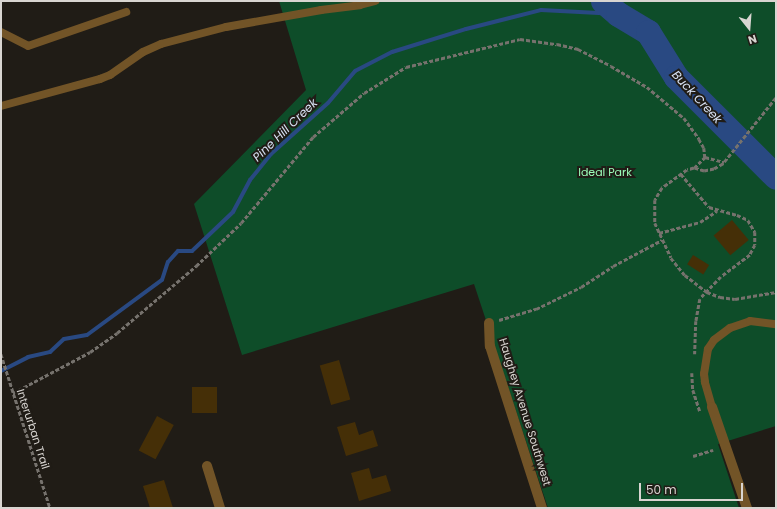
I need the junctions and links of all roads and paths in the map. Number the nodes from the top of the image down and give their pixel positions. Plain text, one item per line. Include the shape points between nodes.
1 (334, 1) edge
2 (375, 1) edge
3 (321, 10) junction
4 (126, 12) dead end
5 (1, 32) edge
6 (776, 98) edge
7 (1, 106) edge
8 (704, 157) junction
9 (724, 162) junction
10 (694, 168) junction
11 (681, 174) junction
12 (718, 210) junction
13 (659, 233) junction
14 (662, 240) junction
15 (707, 292) junction
16 (776, 292) edge
17 (489, 323) joint
18 (776, 324) edge
19 (1, 354) edge
20 (695, 357) dead end
21 (693, 370) dead end
22 (13, 393) junction
23 (712, 407) joint
24 (700, 411) dead end
25 (713, 450) dead end
26 (693, 456) dead end
27 (207, 466) dead end
28 (50, 508) edge
29 (220, 508) edge
30 (542, 508) edge
31 (746, 508) edge

1 - 3 lane
2 - 3 lane via 360,6
3 - 7 lane via 226,27 161,44 143,52 100,79
4 - 5 lane via 28,46
6 - 9 path
8 - 9 path
8 - 10 path
8 - 22 path via 704,148 684,118 647,87 578,49 520,39 406,67 364,94 313,137 241,223 196,266 117,333 90,352
9 - 10 path via 714,169 704,171
10 - 11 path
11 - 12 path via 709,208
11 - 13 path via 662,188 655,200 655,223
12 - 13 path via 700,222
12 - 15 path via 748,220 755,232 755,245 750,254
13 - 14 path
14 - 15 path via 671,258 685,275
14 - 17 path via 613,266 581,287 536,309
15 - 16 path via 735,299
15 - 20 path via 700,299 696,321
17 - 30 street, Haughey Avenue Southwest via 490,346
18 - 23 lane via 750,321 730,328 714,340 708,349 704,374
19 - 22 path, Interurban Trail
21 - 24 path via 693,390
22 - 28 path, Interurban Trail
23 - 31 street
25 - 26 path
27 - 29 street

